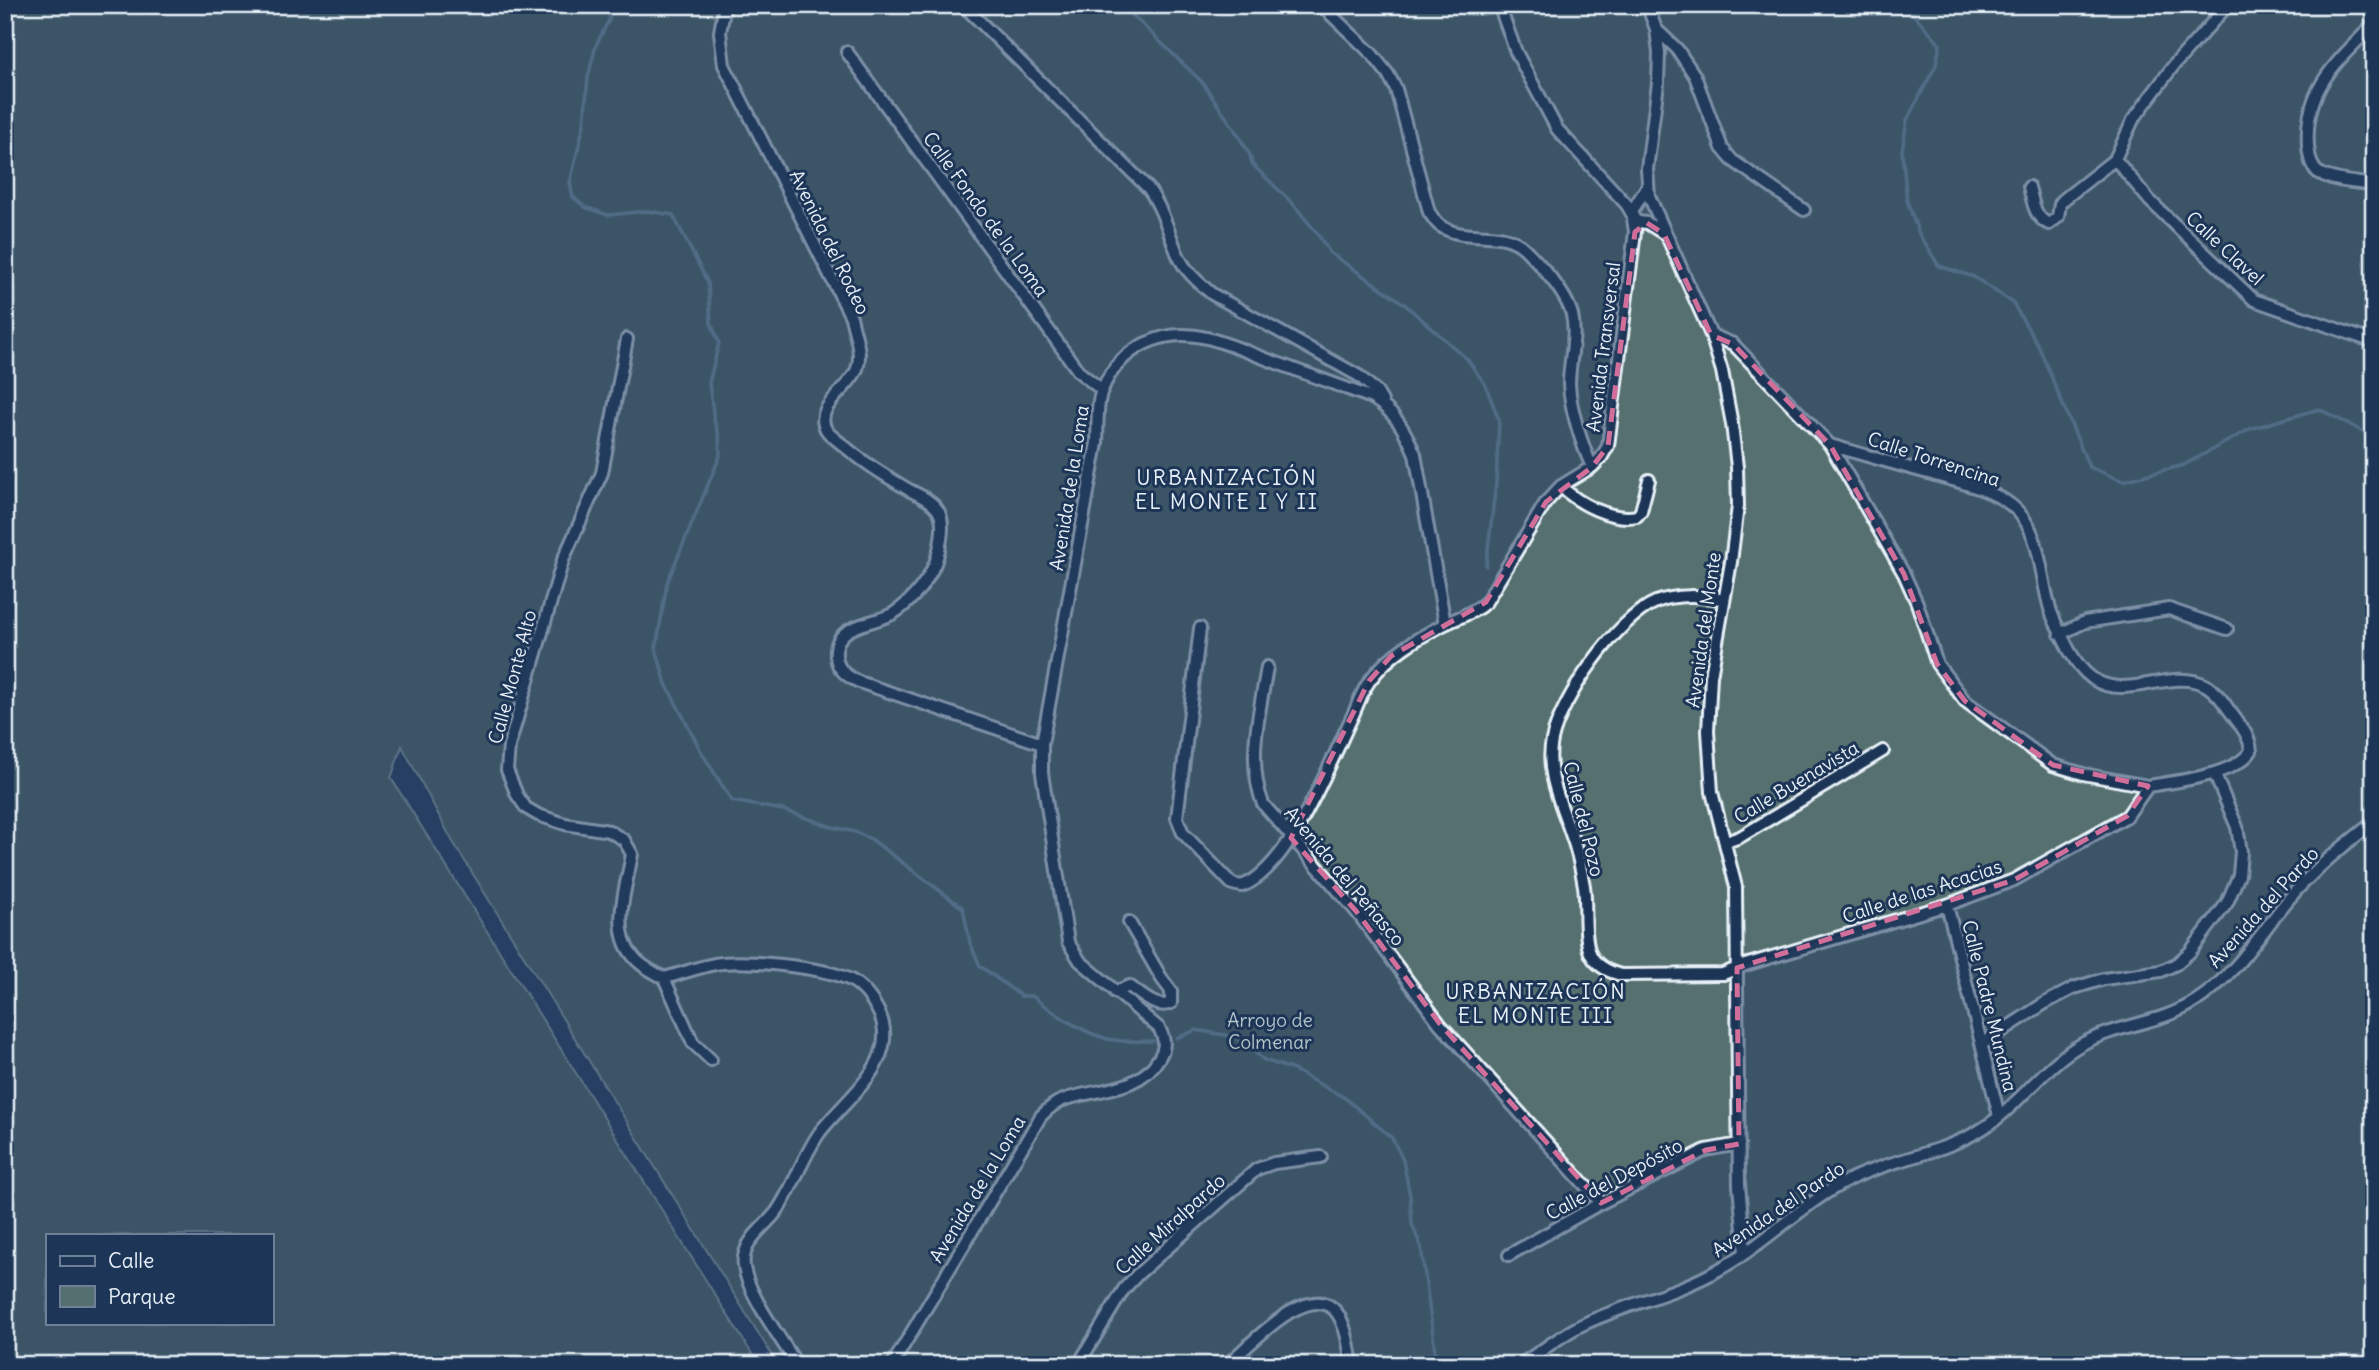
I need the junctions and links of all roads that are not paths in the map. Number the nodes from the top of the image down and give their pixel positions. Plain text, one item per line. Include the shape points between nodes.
1 (725, 5) edge
2 (963, 5) edge
3 (1321, 5) edge
4 (1499, 5) edge
5 (1647, 5) edge
6 (2228, 5) edge
7 (2374, 23) edge
8 (1656, 29) junction
9 (1677, 49) junction
10 (847, 52) dead end
11 (1659, 53) junction
12 (2115, 159) junction
13 (2374, 185) edge
14 (1647, 187) junction
15 (2029, 187) dead end
16 (1633, 204) junction
17 (1653, 208) junction
18 (1804, 210) dead end
19 (1633, 218) junction
20 (1647, 223) junction
21 (1635, 232) junction
22 (1664, 234) junction
23 (1711, 335) junction
24 (626, 339) dead end
25 (2374, 342) edge
26 (1345, 368) junction
27 (1102, 390) junction
28 (1351, 390) junction
29 (1385, 406) junction
30 (1830, 445) junction
31 (1592, 467) junction
32 (1649, 480) dead end
33 (1561, 486) junction
34 (1724, 600) junction
35 (1445, 624) junction
36 (1200, 628) dead end
37 (2227, 629) dead end
38 (2060, 634) junction
39 (1267, 667) dead end
40 (1042, 744) junction
41 (1883, 751) dead end
42 (2214, 773) junction
43 (2148, 786) junction
44 (2374, 822) edge
45 (1291, 838) junction
46 (1726, 842) junction
47 (1947, 905) junction
48 (1129, 922) dead end
49 (1737, 968) junction
50 (664, 978) junction
51 (1115, 992) junction
52 (1982, 1044) junction
53 (711, 1060) dead end
54 (1999, 1116) junction
55 (1738, 1144) junction
56 (1321, 1157) dead end
57 (1601, 1203) junction
58 (1745, 1252) junction
59 (1509, 1255) dead end
60 (797, 1365) edge
61 (892, 1365) edge
62 (1079, 1365) edge
63 (1227, 1365) edge
64 (1352, 1365) edge
65 (1519, 1365) edge

1 - 40 street, Avenida del Rodeo via 720,32 724,65 851,317 858,369 825,409 822,420 827,431 862,461 930,502 942,525 938,555 911,598 893,613 850,629 839,638 836,663 859,682
2 - 26 street via 1148,188 1192,277 1212,294
3 - 31 street via 1372,54 1392,81 1429,212 1439,225 1455,232 1514,240 1565,300 1572,314 1571,403
4 - 16 street via 1516,52 1557,129
5 - 8 street, Avenida del Monte
6 - 12 street via 2141,109
7 - 13 street via 2318,86 2307,132 2316,171
8 - 9 street
8 - 11 street, Avenida del Monte
9 - 11 street
9 - 18 street via 1695,76 1727,154
10 - 27 street, Calle Fondo de la Loma via 1079,372
11 - 14 street, Avenida del Monte
12 - 15 street via 2061,202 2058,217 2049,224 2038,215
12 - 25 street, Calle Clavel via 2150,201 2254,300
14 - 16 street, Avenida del Monte
14 - 17 street, Avenida del Monte
16 - 17 street via 1645,202
16 - 19 street
17 - 20 street via 1653,218
17 - 22 street, Avenida del Monte
19 - 20 street
19 - 21 street, Avenida Transversal
20 - 21 street
20 - 22 street
21 - 31 street, Avenida Transversal via 1608,446
22 - 23 street, Avenida del Monte
23 - 30 street via 1733,344
23 - 34 street, Avenida del Monte via 1722,371 1737,467 1738,506
24 - 50 street, Calle Monte Alto via 603,472 563,560 509,746 507,770 517,795 532,811 565,824 609,831 624,840 632,854 620,924 624,943 634,958
26 - 28 street via 1352,375
26 - 29 street via 1376,391
27 - 28 street, Avenida de la Loma via 1117,366 1138,346 1159,337 1181,335 1237,347
27 - 40 street, Avenida de la Loma via 1097,443
28 - 29 street, Avenida de la Loma
29 - 35 street, Avenida de la Loma via 1405,430 1415,454
30 - 38 street, Calle Torrencina via 1977,488 2010,504 2027,521 2034,537
30 - 43 street via 1904,573 1937,664 1965,701 2053,765
31 - 33 street, Avenida Transversal
32 - 33 street via 1641,511 1628,518 1601,512
33 - 35 street, Avenida Transversal via 1546,502 1486,602
34 - 46 street, Avenida del Monte via 1711,676 1708,731 1712,792
34 - 49 street, Calle del Pozo via 1671,598 1639,612 1622,628 1586,670 1559,717 1550,765 1584,886 1589,950 1596,961 1621,975 1723,974
35 - 45 street, Avenida Transversal via 1391,656 1368,681 1306,817
36 - 45 street, Avenida Transversal via 1177,818 1182,833 1238,886 1260,875
37 - 38 street via 2169,609 2085,622
38 - 42 street, Calle Torrencina via 2077,664 2097,681 2124,687 2196,681 2218,695 2245,733 2251,751
39 - 45 street, Avenida del Peñasco via 1256,737 1256,779 1263,804
40 - 51 street, Avenida de la Loma via 1042,773 1068,942 1080,961
41 - 46 street, Calle Buenavista
42 - 43 street
42 - 52 street via 2237,827 2239,875 2227,904 2190,953 2161,971 2074,988
43 - 47 street, Calle de las Acacias via 2127,816 2014,880
44 - 54 street, Avenida del Pardo via 2325,860 2222,980 2196,1001 2081,1044
45 - 57 street, Avenida del Peñasco via 1356,911 1440,1024
46 - 49 street, Avenida del Monte via 1736,887
47 - 49 street, Calle de las Acacias
47 - 52 street, Calle Padre Mundina
48 - 51 street via 1173,997 1164,1006 1129,986
49 - 55 street, Avenida del Monte
50 - 53 street via 693,1043
50 - 60 street via 738,963 831,972 868,993 878,1011 884,1029 883,1051 874,1070 819,1133 776,1212 754,1235 744,1254 744,1272 752,1291
51 - 61 street, Avenida de la Loma via 1159,1028 1165,1039 1155,1066 1136,1081 1061,1101 1041,1116
52 - 54 street, Calle Padre Mundina
54 - 58 street, Avenida del Pardo via 1960,1141 1850,1179
55 - 57 street, Calle del Depósito via 1706,1150
55 - 58 street, Avenida del Monte
56 - 62 street, Calle Miralpardo via 1257,1169 1124,1289
57 - 59 street, Calle del Depósito
58 - 65 street, Avenida del Pardo via 1704,1278 1567,1332
63 - 64 street via 1300,1305 1317,1301 1337,1313

